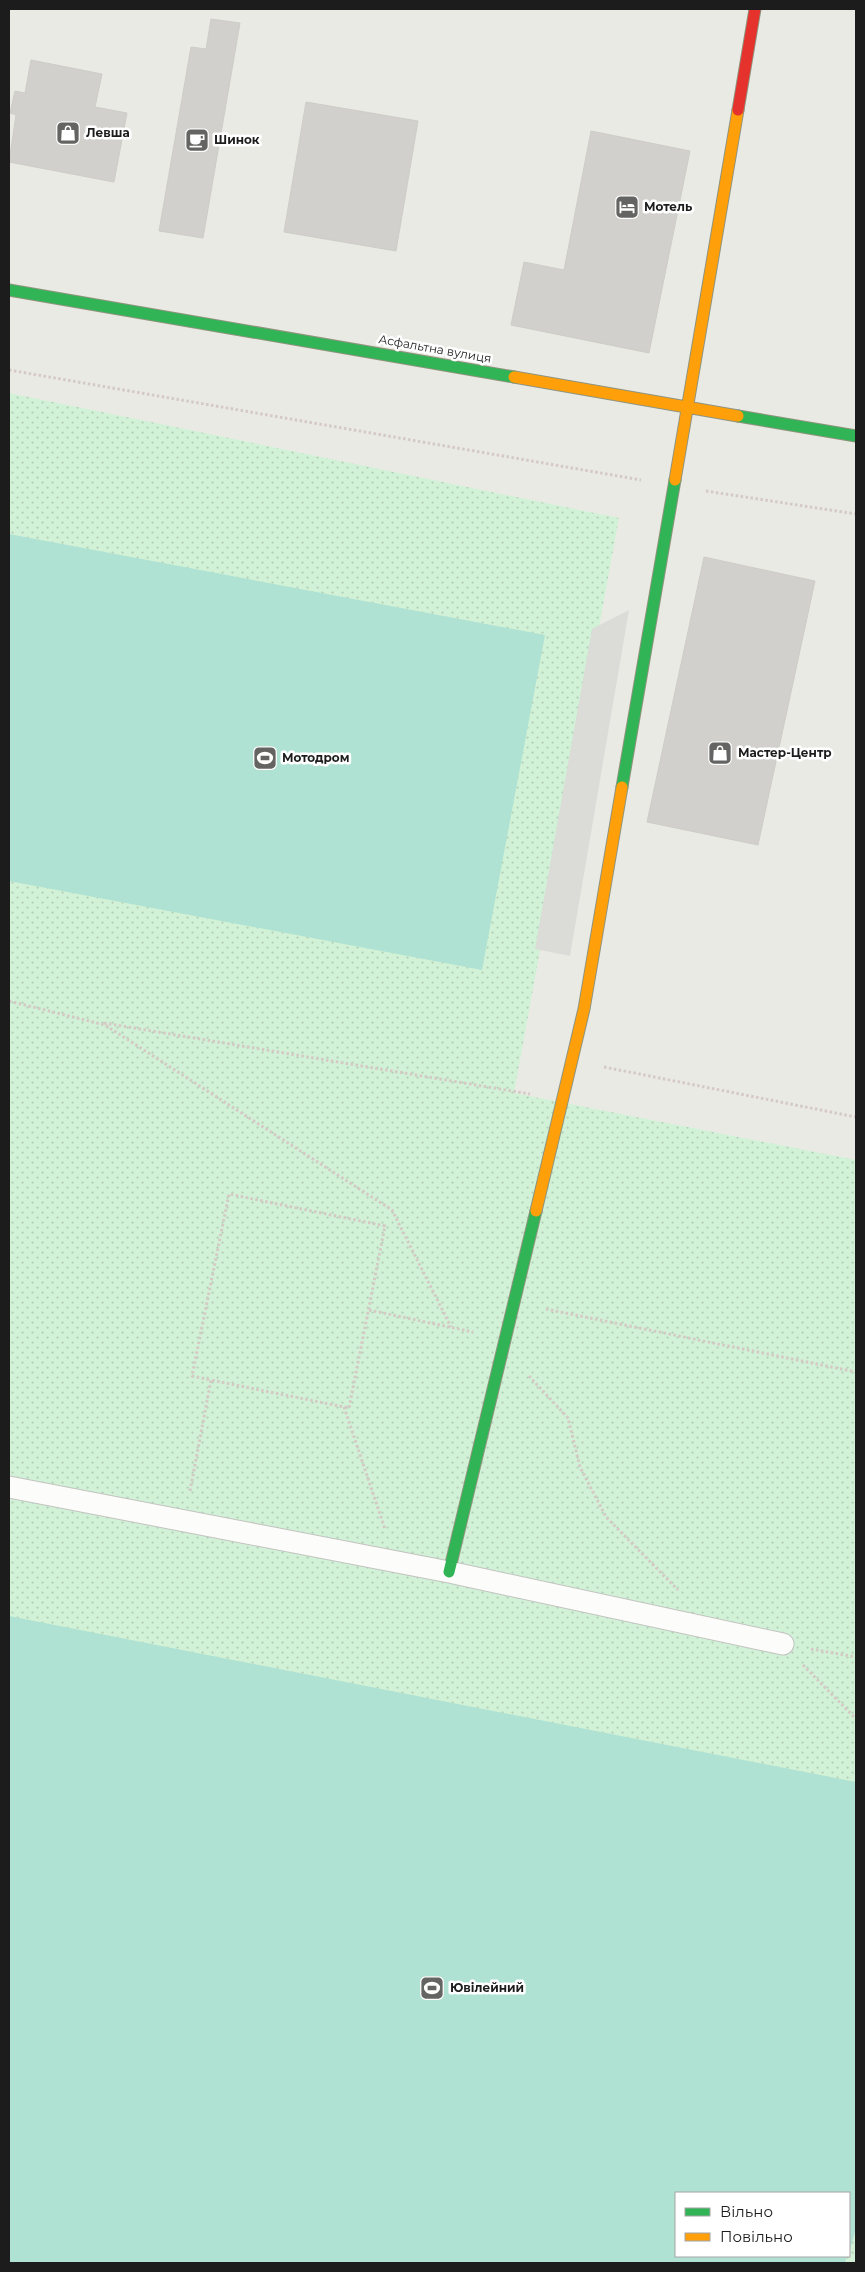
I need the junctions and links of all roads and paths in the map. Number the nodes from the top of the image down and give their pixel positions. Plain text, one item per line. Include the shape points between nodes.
1 (755, 9) edge
2 (9, 290) edge
3 (9, 370) edge
4 (688, 407) junction
5 (856, 436) edge
6 (674, 486) junction
7 (856, 514) edge
8 (9, 1001) edge
9 (85, 1020) junction
10 (572, 1060) junction
11 (562, 1099) junction
12 (856, 1117) edge
13 (514, 1303) junction
14 (369, 1310) junction
15 (451, 1327) junction
16 (504, 1343) junction
17 (856, 1372) edge
18 (211, 1380) junction
19 (344, 1407) junction
20 (9, 1487) edge
21 (184, 1521) junction
22 (396, 1562) junction
23 (450, 1572) junction
24 (683, 1595) dead end
25 (784, 1644) junction
26 (856, 1657) edge
27 (856, 1719) edge

1 - 4 street
2 - 4 street, Асфальтна вулиця
3 - 6 path
4 - 5 street, Асфальтна вулиця
4 - 6 street
6 - 7 path
6 - 10 street
8 - 9 path
9 - 11 path
9 - 15 path via 106,1025 392,1210
10 - 11 street
10 - 12 path
11 - 13 street
13 - 16 street
13 - 17 path
14 - 15 path
14 - 18 path via 385,1226 228,1194 192,1376
14 - 19 path via 349,1408
15 - 16 path
16 - 23 street
16 - 24 path via 568,1418 580,1467 606,1517
18 - 19 path
18 - 21 path
19 - 22 path
20 - 21 lane
21 - 22 lane
22 - 23 lane
23 - 25 lane
25 - 26 path
25 - 27 path

